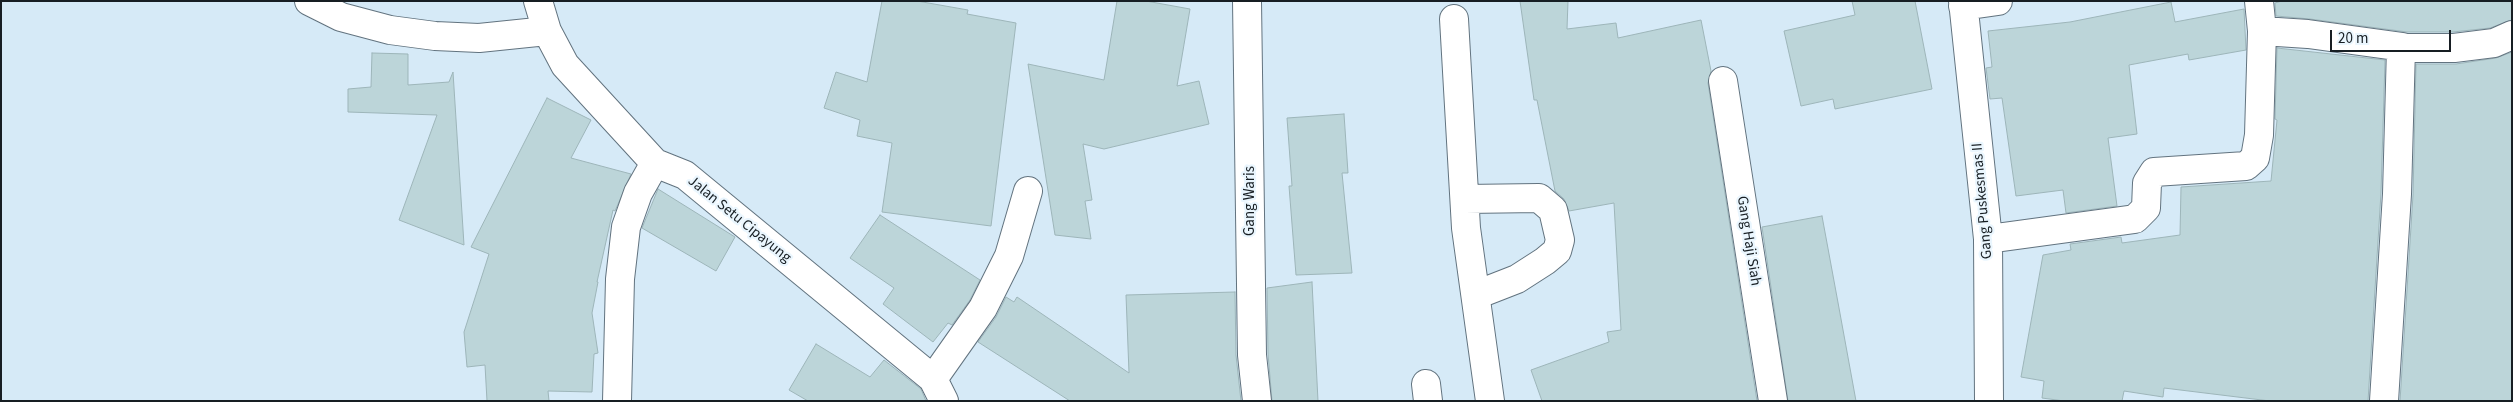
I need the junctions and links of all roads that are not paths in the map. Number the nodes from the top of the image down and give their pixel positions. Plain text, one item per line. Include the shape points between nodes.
1 (309, 1) edge
2 (538, 1) edge
3 (1247, 1) edge
4 (1998, 1) edge
5 (2259, 1) edge
6 (1963, 4) edge
7 (1454, 19) dead end
8 (547, 31) junction
9 (2262, 31) junction
10 (2512, 35) edge
11 (2403, 47) junction
12 (1723, 81) dead end
13 (655, 163) junction
14 (1028, 191) dead end
15 (1465, 199) junction
16 (1988, 239) junction
17 (1476, 295) junction
18 (938, 390) edge
19 (617, 401) edge
20 (1257, 401) edge
21 (1490, 401) edge
22 (1773, 401) edge
23 (1989, 401) edge
24 (2384, 401) edge

1 - 8 street via 341,17 390,30 435,36 479,38
2 - 8 street, Jalan Setu Cipayung
3 - 20 street, Gang Waris via 1252,355
4 - 6 street
5 - 9 street
6 - 16 street, Gang Puskesmas II
7 - 15 street
8 - 13 street, Jalan Setu Cipayung via 564,66
9 - 11 street
9 - 16 street via 2259,135 2255,158 2246,166 2154,172 2147,183 2146,208 2135,220
10 - 11 street via 2494,44 2454,48
11 - 24 street
12 - 22 street, Gang Haji Siah
13 - 18 street, Jalan Setu Cipayung via 685,175
13 - 19 street via 638,193 626,227 620,279
14 - 18 street via 1001,274
15 - 17 street
15 - 17 street via 1539,198 1553,210 1560,240 1557,252 1517,280
16 - 23 street, Gang Puskesmas II
17 - 21 street

